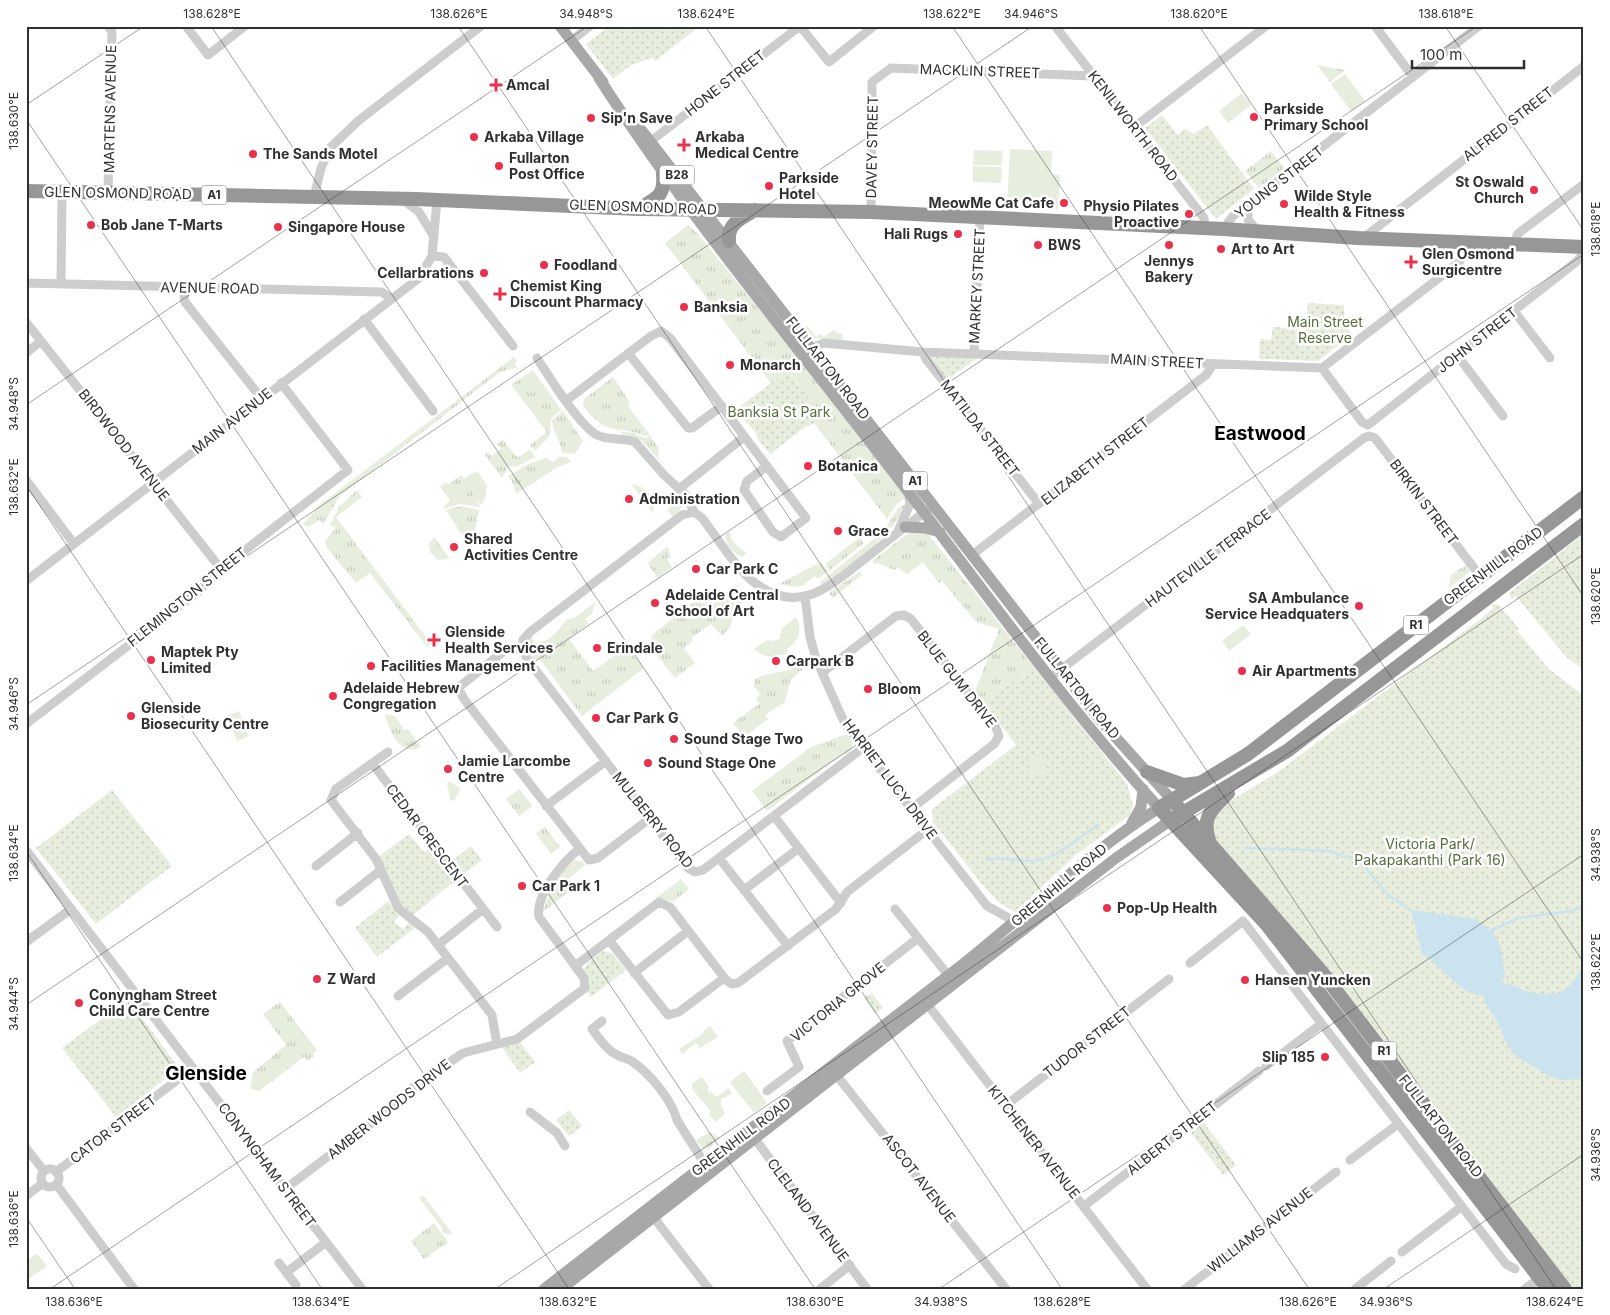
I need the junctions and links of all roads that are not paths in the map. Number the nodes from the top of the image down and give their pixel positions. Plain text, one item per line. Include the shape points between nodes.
1 (108, 26) edge
2 (186, 26) edge
3 (246, 26) edge
4 (481, 26) edge
5 (560, 26) edge
6 (590, 26) edge
7 (800, 26) edge
8 (874, 26) edge
9 (1055, 26) edge
10 (1266, 26) edge
11 (1375, 26) edge
12 (1479, 26) edge
13 (571, 41) junction
14 (1584, 66) edge
15 (1094, 76) junction
16 (1413, 77) junction
17 (600, 78) junction
18 (872, 82) joint
19 (1133, 128) junction
20 (651, 141) junction
21 (663, 174) junction
22 (1584, 184) edge
23 (26, 191) edge
24 (62, 192) junction
25 (108, 193) junction
26 (314, 197) junction
27 (402, 199) junction
28 (437, 200) junction
29 (1248, 204) junction
30 (697, 208) junction
31 (639, 209) junction
32 (755, 210) junction
33 (871, 212) junction
34 (980, 219) junction
35 (1205, 228) junction
36 (1223, 229) junction
37 (1258, 231) junction
38 (434, 237) junction
39 (1362, 239) junction
40 (729, 241) junction
41 (1466, 242) junction
42 (1515, 244) junction
43 (1584, 247) edge
44 (1584, 253) edge
45 (432, 256) junction
46 (26, 283) edge
47 (61, 283) junction
48 (183, 287) junction
49 (391, 299) junction
50 (1514, 312) junction
51 (364, 320) junction
52 (26, 322) edge
53 (42, 341) junction
54 (513, 346) dead end
55 (805, 351) junction
56 (923, 352) junction
57 (26, 353) edge
58 (628, 353) junction
59 (974, 354) junction
60 (1457, 355) junction
61 (537, 358) dead end
62 (1550, 358) dead end
63 (1213, 364) junction
64 (1322, 368) junction
65 (281, 383) junction
66 (262, 398) junction
67 (567, 400) junction
68 (722, 406) junction
69 (433, 411) dead end
70 (1504, 416) dead end
71 (744, 436) junction
72 (1364, 438) joint
73 (767, 466) junction
74 (26, 480) edge
75 (153, 482) junction
76 (679, 489) junction
77 (907, 490) junction
78 (1584, 497) edge
79 (1039, 504) junction
80 (929, 509) junction
81 (694, 512) junction
82 (1584, 524) edge
83 (901, 531) junction
84 (940, 532) junction
85 (74, 544) junction
86 (972, 555) junction
87 (222, 569) junction
88 (1480, 576) junction
89 (26, 580) edge
90 (805, 597) junction
91 (522, 648) junction
92 (1062, 670) junction
93 (823, 672) junction
94 (1051, 677) junction
95 (26, 724) edge
96 (864, 747) junction
97 (388, 752) dead end
98 (606, 762) junction
99 (372, 763) junction
100 (1147, 772) junction
101 (1238, 782) junction
102 (1199, 783) junction
103 (1143, 789) junction
104 (1172, 800) junction
105 (546, 806) junction
106 (911, 808) junction
107 (1159, 808) junction
108 (1184, 813) junction
109 (774, 816) junction
110 (649, 819) junction
111 (1171, 820) junction
112 (1130, 826) junction
113 (927, 830) junction
114 (358, 833) junction
115 (1209, 841) junction
116 (799, 848) junction
117 (579, 849) junction
118 (26, 850) edge
119 (719, 858) junction
120 (316, 866) dead end
121 (381, 870) junction
122 (744, 890) junction
123 (340, 902) dead end
124 (841, 903) junction
125 (71, 909) junction
126 (483, 909) junction
127 (895, 909) dead end
128 (1016, 922) junction
129 (497, 927) dead end
130 (688, 931) junction
131 (918, 938) junction
132 (609, 940) junction
133 (26, 942) edge
134 (438, 945) junction
135 (788, 946) junction
136 (448, 958) junction
137 (1190, 963) dead end
138 (575, 966) junction
139 (634, 973) junction
140 (948, 975) junction
141 (724, 978) junction
142 (1169, 979) dead end
143 (398, 996) dead end
144 (925, 1001) junction
145 (602, 1021) dead end
146 (1321, 1024) junction
147 (498, 1044) junction
148 (193, 1068) junction
149 (834, 1072) junction
150 (767, 1091) dead end
151 (1005, 1106) junction
152 (530, 1112) dead end
153 (1398, 1124) junction
154 (752, 1135) junction
155 (565, 1146) dead end
156 (1458, 1147) junction
157 (26, 1148) edge
158 (1446, 1156) junction
159 (1350, 1160) dead end
160 (1431, 1168) junction
161 (708, 1169) junction
162 (44, 1171) junction
163 (56, 1172) junction
164 (1336, 1172) dead end
165 (43, 1183) junction
166 (56, 1184) junction
167 (285, 1189) junction
168 (26, 1196) edge
169 (1084, 1206) junction
170 (1461, 1207) junction
171 (650, 1214) junction
172 (326, 1242) junction
173 (1402, 1252) dead end
174 (1391, 1261) dead end
175 (279, 1263) dead end
176 (850, 1265) junction
177 (1515, 1269) dead end
178 (287, 1272) junction
179 (1545, 1279) edge
180 (565, 1284) edge
181 (296, 1285) dead end
182 (134, 1289) edge
183 (362, 1289) edge
184 (544, 1289) edge
185 (709, 1289) edge
186 (820, 1289) edge
187 (868, 1289) edge
188 (1006, 1289) edge
189 (1147, 1289) edge
190 (1185, 1289) edge
191 (1355, 1289) edge
192 (1525, 1289) edge
193 (1565, 1289) edge

1 - 25 street, MARTENS AVENUE via 112,32
2 - 3 street via 208,55
4 - 26 street via 358,121 330,148
5 - 13 main road, FULLARTON ROAD / B28
6 - 13 street
7 - 8 street via 829,62
7 - 20 street, HONE STREET
9 - 15 street, KENILWORTH ROAD
10 - 19 street
11 - 16 street
12 - 16 street, YOUNG STREET
13 - 17 main road, FULLARTON ROAD / B28
14 - 39 street, ALFRED STREET
15 - 18 street, MACKLIN STREET via 891,68
15 - 19 street, KENILWORTH ROAD
16 - 29 street, YOUNG STREET
17 - 20 main road, FULLARTON ROAD / B28
17 - 21 main road, FULLARTON ROAD / B28
18 - 33 street, DAVEY STREET
19 - 35 street, KENILWORTH ROAD via 1204,218
20 - 30 main road, FULLARTON ROAD / B28
21 - 30 main road, FULLARTON ROAD / B28
21 - 31 highway via 663,191
22 - 42 street via 1520,232
23 - 24 highway, GLEN OSMOND ROAD / A1
24 - 25 highway, GLEN OSMOND ROAD / A1
24 - 47 street
25 - 26 highway, GLEN OSMOND ROAD / A1
26 - 27 highway, GLEN OSMOND ROAD / A1
27 - 28 highway, GLEN OSMOND ROAD / A1
27 - 38 street via 419,212
28 - 31 highway, GLEN OSMOND ROAD / A1
28 - 38 street, MAIN AVENUE
29 - 36 street, YOUNG STREET
29 - 37 street via 1248,220
30 - 31 highway, GLEN OSMOND ROAD / A1
30 - 32 highway, GLEN OSMOND ROAD
30 - 40 main road, FULLARTON ROAD / A1
30 - 55 main road, FULLARTON ROAD / A1
32 - 33 highway, GLEN OSMOND ROAD
32 - 40 highway via 731,226
33 - 34 highway, GLEN OSMOND ROAD
34 - 35 highway, GLEN OSMOND ROAD
34 - 59 street, MARKEY STREET
35 - 36 highway, GLEN OSMOND ROAD
36 - 37 highway, GLEN OSMOND ROAD
37 - 39 highway, GLEN OSMOND ROAD
38 - 45 street, MAIN AVENUE
39 - 41 highway, GLEN OSMOND ROAD
40 - 55 main road, FULLARTON ROAD / A1
41 - 42 highway, GLEN OSMOND ROAD
41 - 64 street via 1460,261
42 - 43 highway, GLEN OSMOND ROAD
44 - 50 street, JOHN STREET
45 - 49 street, MAIN AVENUE via 419,278
45 - 54 street via 444,257
46 - 47 street, AVENUE ROAD
47 - 48 street, AVENUE ROAD
48 - 49 street, AVENUE ROAD via 382,292
48 - 66 street via 185,302
49 - 51 street, MAIN AVENUE
50 - 60 street, JOHN STREET
50 - 62 street
51 - 65 street, MAIN AVENUE
51 - 69 street
52 - 53 street, BIRDWOOD AVENUE
53 - 57 street
53 - 75 street, BIRDWOOD AVENUE
55 - 56 street, MAIN STREET via 824,344
55 - 77 main road, FULLARTON ROAD / A1
55 - 80 main road, FULLARTON ROAD / A1
56 - 59 street, MAIN STREET
56 - 79 street, MATILDA STREET
58 - 67 street
58 - 68 street via 656,332 664,333
58 - 68 street via 688,428
59 - 63 street, MAIN STREET
60 - 64 street, JOHN STREET via 1368,425 1362,422
60 - 70 street
61 - 67 street
63 - 64 street, MAIN STREET
63 - 79 street, ELIZABETH STREET via 1206,375
65 - 66 street, MAIN AVENUE
65 - 87 street, FLEMINGTON STREET via 348,470
66 - 75 street, MAIN AVENUE
67 - 76 street via 586,427 597,435 635,442
68 - 71 street
71 - 73 street
71 - 76 street
72 - 88 street, BIRKIN STREET via 1375,438
72 - 92 street, HAUTEVILLE TERRACE
73 - 73 street via 747,481 744,490 773,532 781,536 806,518
74 - 85 street
75 - 85 street, MAIN AVENUE
75 - 87 street, BIRDWOOD AVENUE
76 - 81 street via 686,495
77 - 80 main road, FULLARTON ROAD / A1
77 - 83 street via 910,504
78 - 88 highway, GREENHILL ROAD / R1
79 - 86 street, ELIZABETH STREET
80 - 83 street
80 - 84 main road, FULLARTON ROAD / A1
80 - 86 main road, FULLARTON ROAD / A1
81 - 90 street via 753,582 777,594
81 - 91 street via 682,515 530,632 523,640
82 - 101 highway, GREENHILL ROAD / R1 via 1287,751
83 - 84 main road via 925,528
83 - 90 street via 832,586
84 - 94 main road, FULLARTON ROAD / A1
85 - 89 street, MAIN AVENUE
86 - 92 main road, FULLARTON ROAD / A1
87 - 95 street, FLEMINGTON STREET via 198,592
88 - 102 highway, GREENHILL ROAD / R1 via 1248,754
90 - 93 street, HARRIET LUCY DRIVE via 810,637
91 - 98 street, MULBERRY ROAD
91 - 105 street via 504,651 458,688
92 - 94 street, HAUTEVILLE TERRACE
92 - 100 main road, FULLARTON ROAD / A1 via 1101,721
93 - 96 street, HARRIET LUCY DRIVE via 845,724
93 - 106 street, BLUE GUM DRIVE via 896,616 904,615 911,619 996,728 998,736 994,744
94 - 103 main road, FULLARTON ROAD / A1
96 - 106 street, HARRIET LUCY DRIVE
96 - 109 street, MULBERRY ROAD
97 - 99 street
98 - 105 street
98 - 110 street, MULBERRY ROAD
99 - 114 street via 336,789 331,800
99 - 126 street, CEDAR CRESCENT
100 - 102 highway via 1184,785
100 - 104 main road, FULLARTON ROAD / A1
101 - 108 highway, GREENHILL ROAD
101 - 115 highway, R1 via 1209,812 1205,828
102 - 104 highway, GREENHILL ROAD / R1
103 - 107 main road, FULLARTON ROAD / A1
103 - 112 main road via 1141,807
104 - 107 highway, GREENHILL ROAD / R1
104 - 108 highway, FULLARTON ROAD / A1
105 - 117 street
106 - 113 street, HARRIET LUCY DRIVE
107 - 111 highway, FULLARTON ROAD / R1
107 - 112 main road, GREENHILL ROAD
108 - 111 highway, GREENHILL ROAD
108 - 115 highway, FULLARTON ROAD / R1
109 - 116 street
109 - 119 street, MULBERRY ROAD
110 - 117 street via 598,858 589,860
110 - 119 street, MULBERRY ROAD via 694,872 703,870
111 - 144 main road, GREENHILL ROAD via 1130,847
111 - 158 highway, FULLARTON ROAD / R1 via 1267,925
112 - 128 main road, GREENHILL ROAD
113 - 124 street via 847,892
113 - 128 street, HARRIET LUCY DRIVE via 987,906
114 - 120 street
114 - 121 street
115 - 156 highway, FULLARTON ROAD / R1 via 1321,971
116 - 122 street
116 - 124 street
117 - 138 street, AMBER WOODS DRIVE via 565,861 550,883 538,912
118 - 125 street, CONYNGHAM STREET
119 - 122 street
121 - 123 street
121 - 134 street via 398,908 428,932
122 - 135 street
124 - 135 street
125 - 133 street
125 - 148 street, CONYNGHAM STREET
126 - 129 street, CEDAR CRESCENT
126 - 134 street
127 - 131 street
128 - 140 main road, GREENHILL ROAD
130 - 132 street via 670,907 659,902
130 - 139 street
130 - 141 street
131 - 140 street
131 - 150 street, VICTORIA GROVE via 787,1040 799,1066
132 - 138 street
132 - 139 street
134 - 136 street
135 - 141 street via 738,983 732,984
136 - 143 street
136 - 147 street via 492,1015
137 - 146 street via 1243,921
138 - 147 street, AMBER WOODS DRIVE via 585,980 585,988 517,1039
139 - 141 street via 668,1015 679,1012
140 - 144 main road, GREENHILL ROAD
142 - 151 street, TUDOR STREET
144 - 149 main road, GREENHILL ROAD
144 - 151 street, KITCHENER AVENUE
145 - 161 street via 592,1028 602,1042 617,1056 632,1061 648,1075 675,1110 677,1120
146 - 153 street
146 - 169 street, ALBERT STREET
147 - 167 street, AMBER WOODS DRIVE via 463,1053 450,1061
148 - 163 street, CATOR STREET
148 - 167 street, CONYNGHAM STREET
149 - 154 main road, GREENHILL ROAD
149 - 188 street, ASCOT AVENUE
151 - 169 street, KITCHENER AVENUE
152 - 155 street via 557,1134
153 - 159 street
153 - 160 street
154 - 161 main road, GREENHILL ROAD
154 - 176 street, CLELAND AVENUE
156 - 158 highway
156 - 179 highway, FULLARTON ROAD / R1
157 - 162 street
158 - 160 street, FULLARTON ROAD
158 - 179 highway, FULLARTON ROAD / R1
160 - 170 street
161 - 171 main road, GREENHILL ROAD
162 - 163 street
162 - 165 street
163 - 166 street
164 - 190 street, WILLIAMS AVENUE
165 - 166 street via 48,1186
165 - 168 street
166 - 182 street
167 - 172 street, CONYNGHAM STREET
169 - 189 street, KITCHENER AVENUE
170 - 173 street
170 - 177 street via 1506,1264
171 - 180 main road, GREENHILL ROAD
171 - 185 street
172 - 178 street
172 - 183 street, CONYNGHAM STREET
174 - 191 street
175 - 178 street
176 - 186 street
176 - 187 street, CLELAND AVENUE
178 - 181 street
179 - 192 street
179 - 193 highway, FULLARTON ROAD / R1
180 - 184 main road, GREENHILL ROAD

